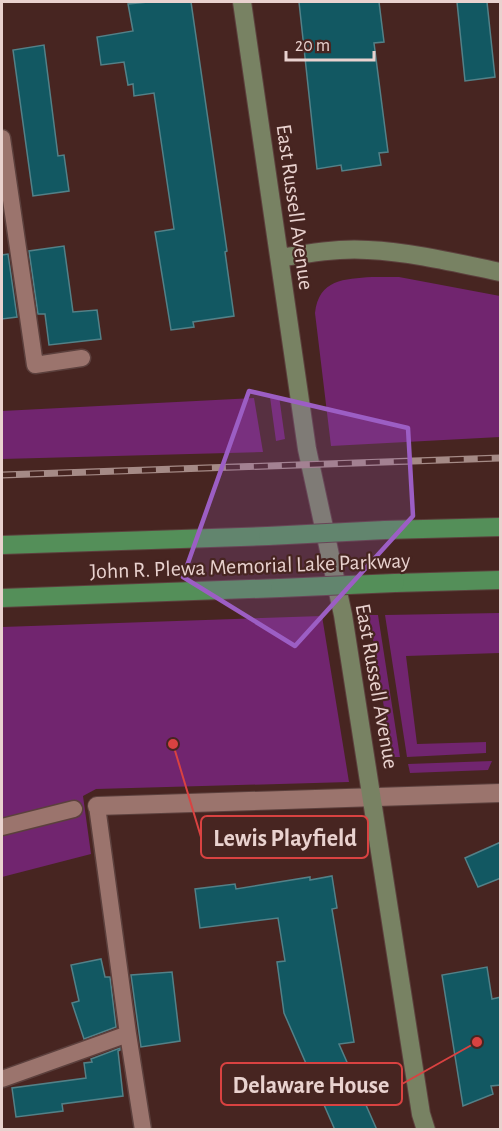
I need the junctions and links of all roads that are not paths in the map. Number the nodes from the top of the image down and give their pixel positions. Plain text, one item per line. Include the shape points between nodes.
1 (242, 2) edge
2 (2, 138) edge
3 (280, 258) junction
4 (501, 272) edge
5 (82, 358) dead end
6 (501, 527) edge
7 (2, 545) edge
8 (501, 580) edge
9 (2, 598) edge
10 (501, 793) edge
11 (373, 798) junction
12 (97, 806) joint
13 (74, 809) dead end
14 (2, 827) edge
15 (128, 1034) junction
16 (2, 1079) edge
17 (143, 1130) edge
18 (426, 1130) edge

1 - 3 main road, East Russell Avenue
2 - 5 lane via 35,366
3 - 4 main road via 366,250
3 - 11 main road, East Russell Avenue via 307,449 343,615
6 - 7 main road, John R. Plewa Memorial Lake Parkway, bridge
8 - 9 main road, John R. Plewa Memorial Lake Parkway, bridge
10 - 11 street
11 - 12 street
11 - 18 main road, East Russell Avenue
12 - 15 lane
13 - 14 lane
15 - 16 lane
15 - 17 lane

